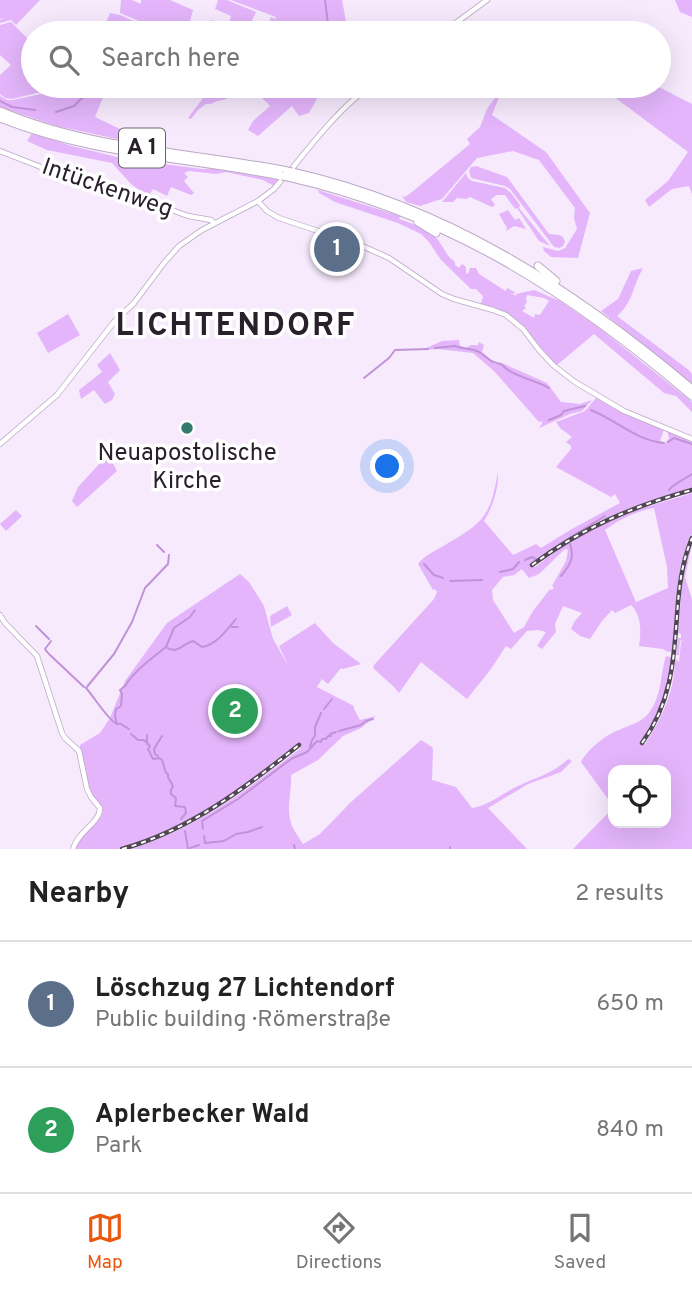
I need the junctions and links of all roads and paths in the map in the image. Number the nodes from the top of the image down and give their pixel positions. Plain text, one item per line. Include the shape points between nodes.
1 (487, 0) edge
2 (458, 21) edge
3 (354, 98) edge
4 (0, 111) edge
5 (0, 118) edge
6 (0, 151) edge
7 (286, 176) junction
8 (258, 201) junction
9 (397, 203) junction
10 (420, 208) dead end
11 (406, 213) junction
12 (214, 223) junction
13 (436, 233) dead end
14 (538, 266) dead end
15 (539, 288) dead end
16 (570, 299) junction
17 (606, 324) junction
18 (692, 389) edge
19 (692, 396) edge
20 (692, 439) edge
21 (0, 444) edge
22 (0, 615) edge
23 (73, 849) edge

1 - 2 street
3 - 7 street
4 - 7 highway, A 1 via 92,139
5 - 7 highway, A 1 via 80,143
6 - 12 street, Intückenweg
7 - 8 street
7 - 9 highway, A 1 via 349,187
7 - 11 highway, A 1
8 - 12 street
8 - 20 street via 279,218 389,258 454,299 503,313 575,382 624,411
9 - 10 highway
9 - 16 highway, A 1 via 520,263
11 - 13 highway
11 - 16 highway, A 1 via 496,256
12 - 21 street via 175,250 61,390
14 - 16 highway
15 - 16 highway
16 - 17 highway, A 1
17 - 18 highway, A 1
17 - 19 highway, A 1
22 - 23 street via 37,656 61,730 79,751 87,789 100,806 97,818 77,838

